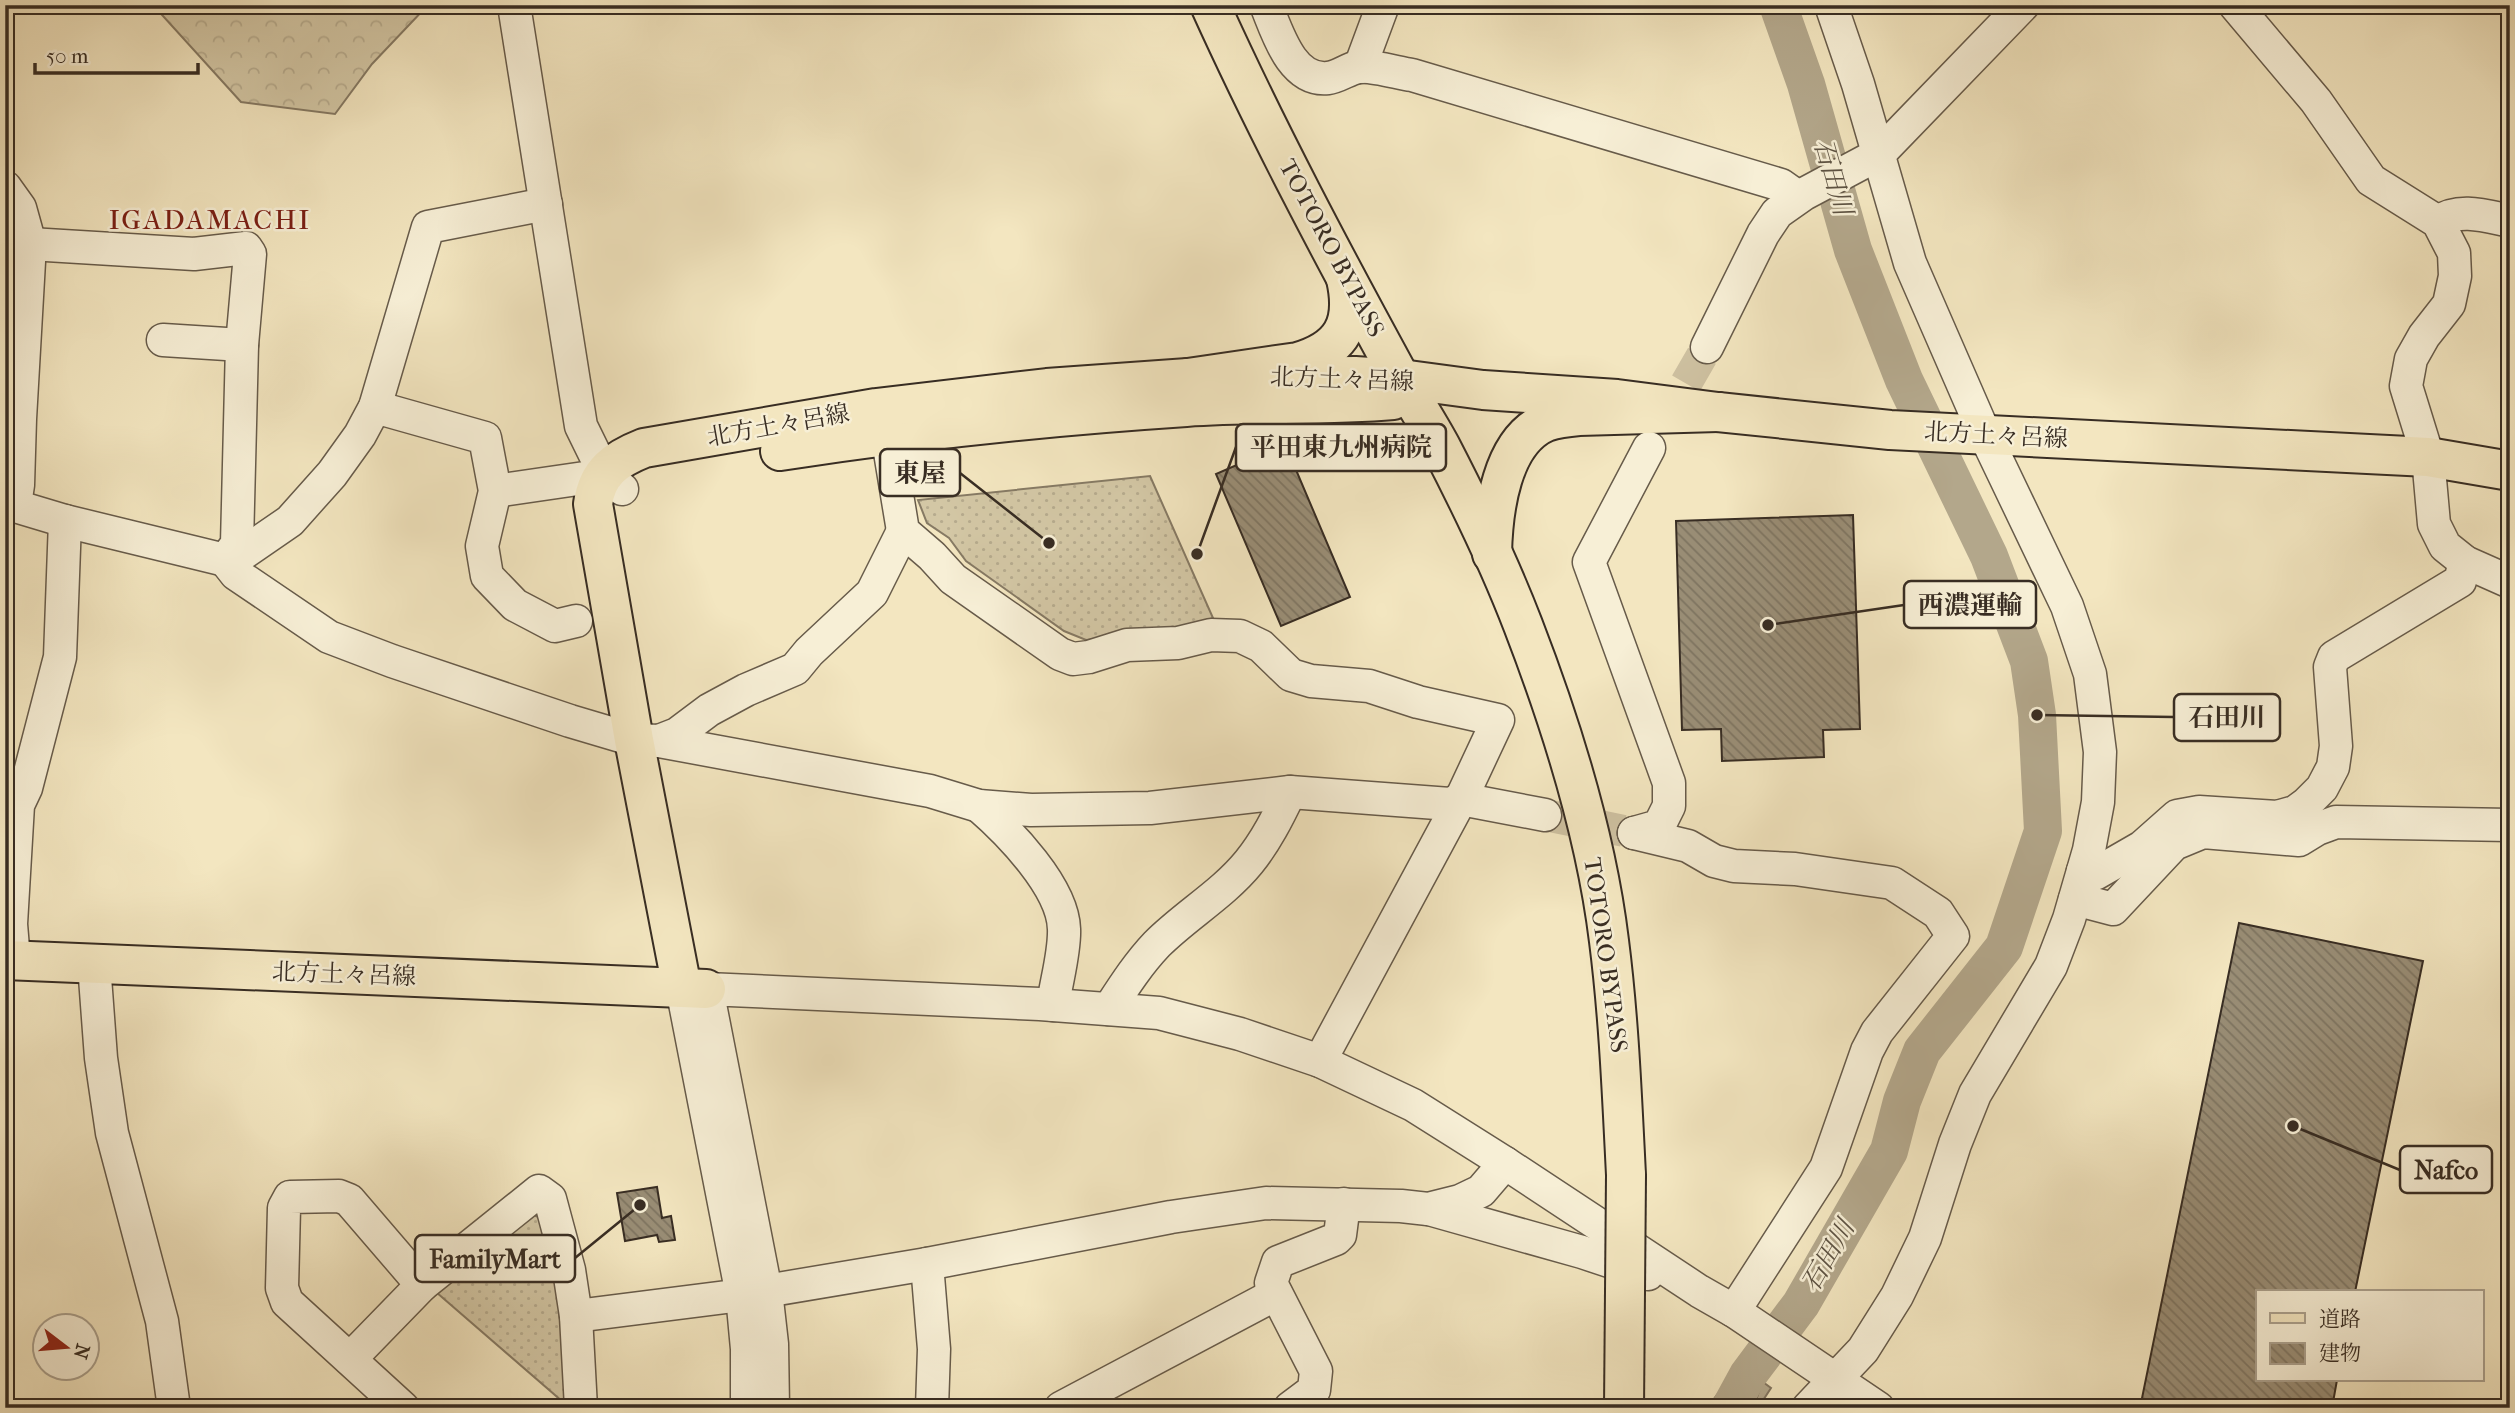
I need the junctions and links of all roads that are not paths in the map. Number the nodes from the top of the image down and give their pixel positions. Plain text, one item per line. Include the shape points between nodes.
1 (513, 5) edge
2 (1207, 5) edge
3 (1238, 5) edge
4 (1266, 5) edge
5 (1383, 5) edge
6 (1831, 5) edge
7 (2235, 5) edge
8 (2012, 11) edge
9 (1360, 67) junction
10 (1872, 157) junction
11 (5, 187) edge
12 (1801, 195) junction
13 (546, 204) junction
14 (2510, 221) edge
15 (2438, 222) junction
16 (30, 244) junction
17 (1345, 273) junction
18 (163, 340) dead end
19 (242, 345) junction
20 (1707, 347) tunnel mouth
21 (1188, 378) junction
22 (1415, 389) junction
23 (375, 407) junction
24 (1718, 412) junction
25 (882, 421) junction
26 (1978, 434) junction
27 (1649, 448) tunnel mouth
28 (2428, 457) junction
29 (2510, 471) edge
30 (613, 482) junction
31 (495, 491) junction
32 (10, 504) edge
33 (65, 521) junction
34 (903, 531) junction
35 (1492, 554) junction
36 (225, 560) junction
37 (2465, 562) junction
38 (2510, 582) edge
39 (576, 621) dead end
40 (646, 741) junction
41 (1290, 792) junction
42 (1461, 799) junction
43 (979, 806) junction
44 (1545, 815) tunnel mouth
45 (2510, 825) edge
46 (2079, 885) junction
47 (10, 960) edge
48 (94, 964) junction
49 (694, 989) junction
50 (1053, 1005) junction
51 (1109, 1009) junction
52 (1320, 1061) junction
53 (1505, 1163) junction
54 (1344, 1204) junction
55 (1428, 1209) junction
56 (927, 1264) junction
57 (422, 1285) junction
58 (1699, 1291) junction
59 (754, 1293) junction
60 (1276, 1294) junction
61 (1741, 1315) junction
62 (576, 1316) junction
63 (350, 1359) junction
64 (1834, 1380) junction
65 (174, 1408) edge
66 (403, 1408) edge
67 (581, 1408) edge
68 (747, 1408) edge
69 (773, 1408) edge
70 (932, 1408) edge
71 (1060, 1408) edge
72 (1290, 1408) edge
73 (1624, 1408) edge
74 (1808, 1408) edge
75 (1878, 1408) edge

1 - 13 street
2 - 17 main road, TOTORO BYPASS
3 - 22 main road, TOTORO BYPASS via 1399,327
4 - 9 street via 1286,52 1308,74 1330,78
5 - 9 street
6 - 10 street
7 - 15 street via 2316,100 2371,180
8 - 10 street
9 - 12 street via 1412,75 1781,185
10 - 12 street
10 - 26 street
11 - 16 street via 20,208
12 - 20 street via 1777,213 1763,234
13 - 23 street via 428,227
13 - 30 street via 581,426
14 - 15 street via 2475,214 2448,215
15 - 28 street via 2454,253 2455,276 2449,304 2411,359 2406,386
16 - 19 street via 194,254 246,248 250,254
16 - 32 street via 18,485
17 - 21 main road via 1350,312 1338,340 1328,349 1298,362
17 - 22 main road, TOTORO BYPASS
18 - 19 street
19 - 36 street via 237,544
21 - 22 main road, 北方土々呂線 via 1355,376
21 - 25 main road, 北方土々呂線 via 1047,388
22 - 24 main road, 北方土々呂線 via 1617,398
22 - 25 main road, 北方土々呂線 via 1355,403
22 - 35 main road, TOTORO BYPASS
23 - 31 street via 485,438
23 - 36 street via 332,474 290,521
24 - 26 main road, 北方土々呂線
24 - 35 main road via 1579,416 1544,423 1518,446 1508,467 1496,510
25 - 30 main road, 北方土々呂線 via 644,448 619,458
25 - 34 street
26 - 28 main road, 北方土々呂線
26 - 46 street via 2067,606 2090,674 2100,752 2098,802
27 - 61 street via 1590,562 1669,783 1669,806 1659,826 1634,832 1688,846 1734,866 1795,869 1892,884 1938,914 1953,936 1877,1032 1826,1168
28 - 29 main road, 北方土々呂線
28 - 37 street via 2434,524 2445,546
30 - 31 street
30 - 40 main road via 595,493 593,504
31 - 39 street via 482,546 487,576 515,605 555,626
32 - 33 street
33 - 36 street
33 - 47 street via 60,657 18,805
34 - 40 street via 872,593 795,669 709,710 677,734
34 - 42 street via 953,579 1073,659 1127,645 1240,636 1261,646 1291,675 1369,686 1499,720
35 - 73 main road, TOTORO BYPASS, bridge via 1522,622 1573,774 1595,858 1609,940 1626,1175
36 - 40 street via 236,574 329,638 570,721
37 - 38 street
37 - 46 street via 2460,581 2334,657 2330,667 2336,746 2333,768 2306,804 2277,817 2199,812 2177,816 2142,847
40 - 43 street via 930,791
40 - 49 main road
41 - 42 street via 1450,804
41 - 43 street via 1150,808
41 - 51 street via 1273,828 1249,862 1158,943 1134,969
42 - 44 street
42 - 52 street
43 - 50 street via 1028,853 1059,907 1064,928
45 - 46 street via 2336,822 2299,840 2203,832 2174,844 2113,909
46 - 64 street via 2051,966 1975,1094 1925,1238 1897,1296 1863,1350
47 - 48 main road, 北方土々呂線
48 - 49 main road, 北方土々呂線
48 - 65 street via 112,1133 162,1321
49 - 50 street
49 - 59 street
50 - 51 street
51 - 52 street via 1159,1013
52 - 53 street via 1413,1105
53 - 55 street via 1481,1191 1460,1202
53 - 58 street
54 - 55 street
54 - 56 street via 1266,1203
54 - 60 street via 1336,1239 1278,1262 1271,1283
55 - 58 street
56 - 59 street
56 - 70 street via 934,1349
57 - 62 street via 539,1191 550,1199
57 - 63 street
57 - 63 street via 349,1200 289,1197 284,1208 282,1288 287,1302
58 - 61 street
59 - 62 street
59 - 68 street via 747,1349
59 - 69 street via 772,1344
60 - 71 street
60 - 72 street via 1316,1371 1314,1390
61 - 64 street
62 - 67 street
63 - 66 street
64 - 74 street
64 - 75 street

